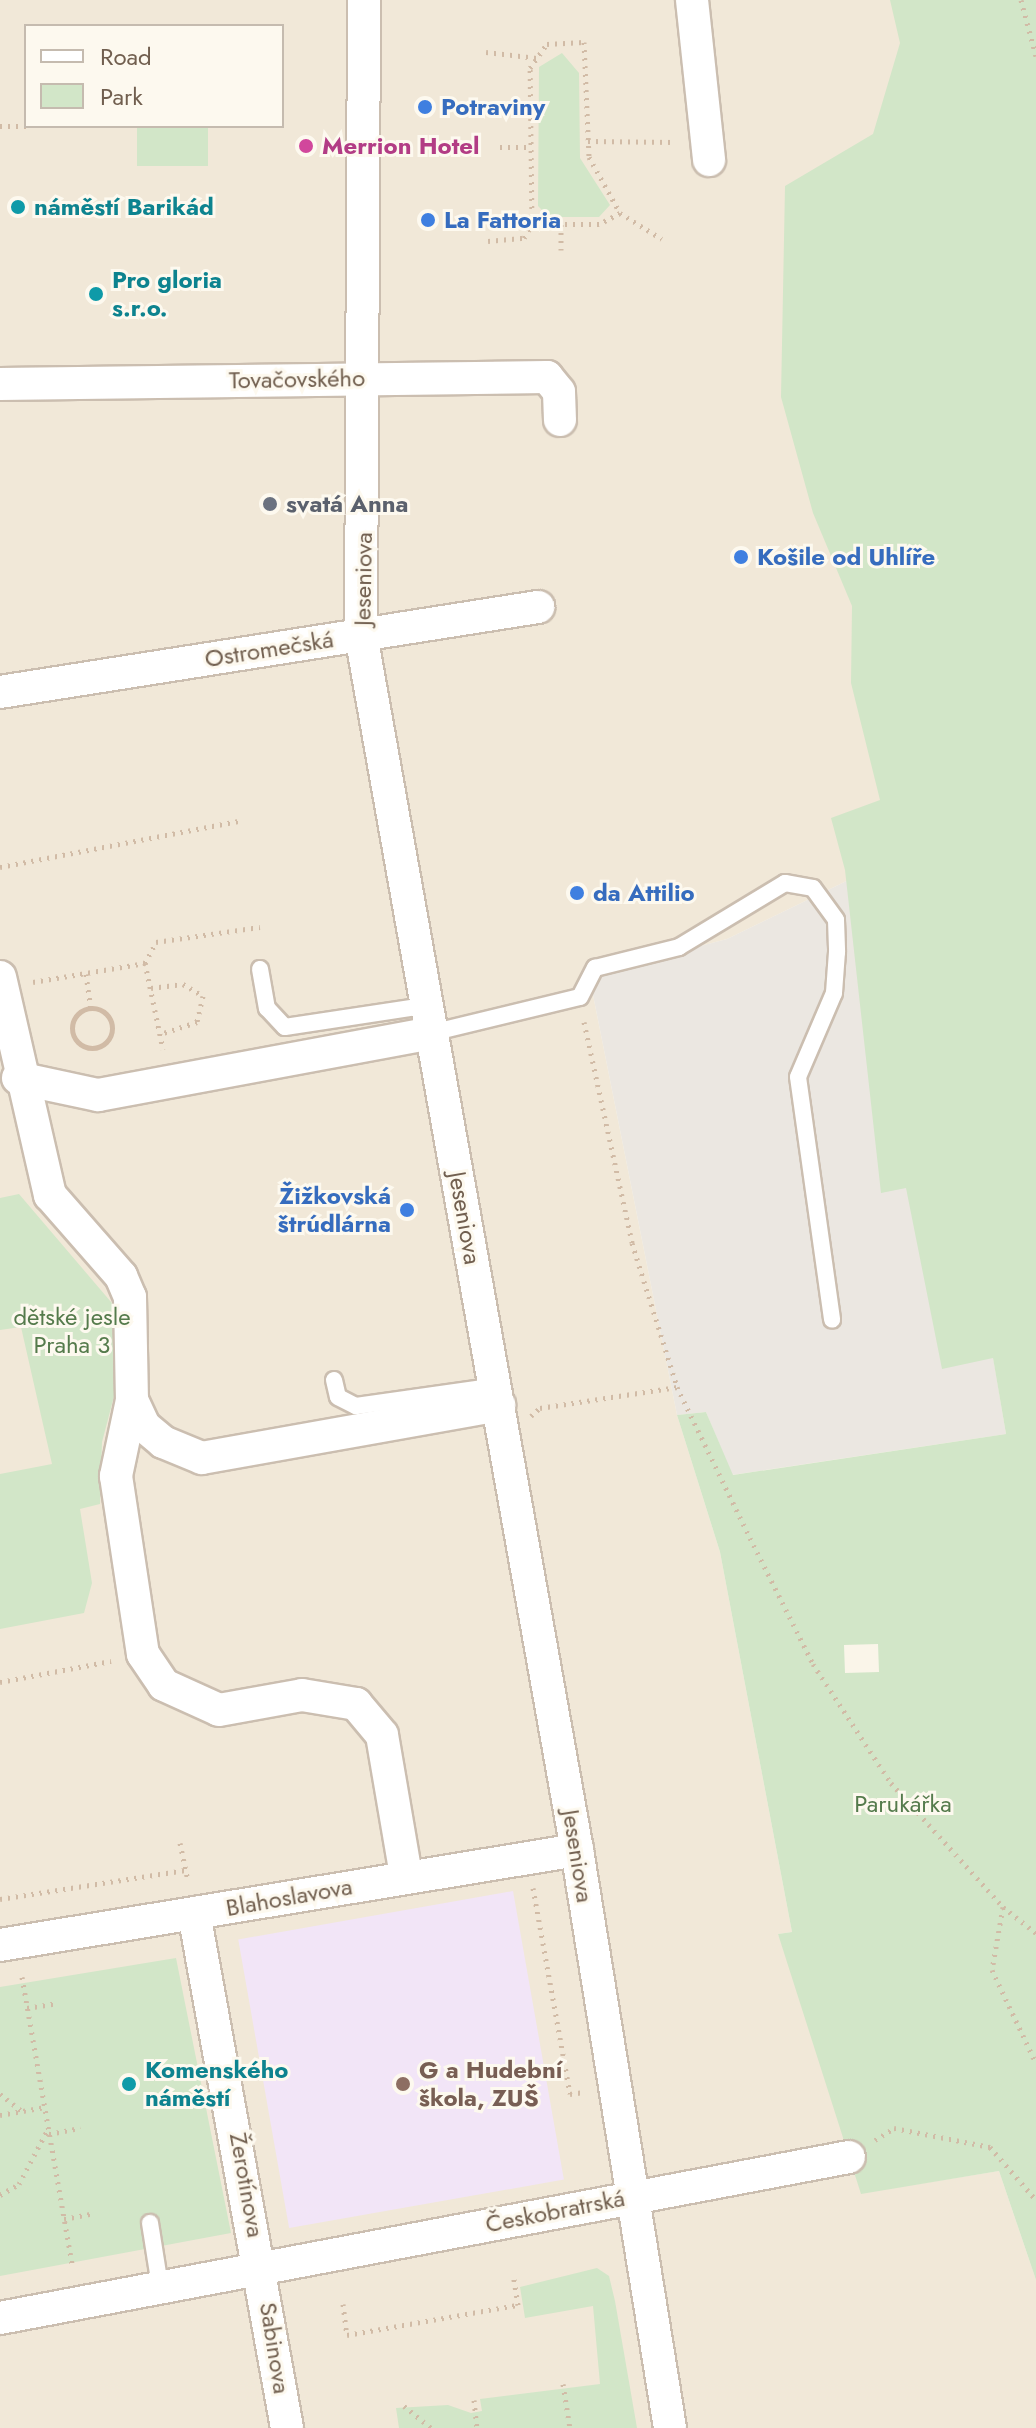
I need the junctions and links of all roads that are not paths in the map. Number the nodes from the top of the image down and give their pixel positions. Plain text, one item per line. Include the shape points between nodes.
1 (364, 0) edge
2 (692, 0) edge
3 (709, 160) dead end
4 (364, 378) junction
5 (0, 384) edge
6 (560, 420) dead end
7 (538, 607) dead end
8 (361, 635) junction
9 (0, 692) edge
10 (260, 969) dead end
11 (1, 982) edge
12 (427, 1020) junction
13 (18, 1078) junction
14 (832, 1320) dead end
15 (334, 1380) dead end
16 (132, 1400) junction
17 (507, 1404) junction
18 (577, 1850) junction
19 (406, 1876) junction
20 (192, 1901) junction
21 (0, 1945) edge
22 (860, 2150) road end
23 (631, 2196) junction
24 (150, 2223) dead end
25 (262, 2269) junction
26 (160, 2286) junction
27 (0, 2318) edge
28 (287, 2428) edge
29 (670, 2428) edge

1 - 4 street, Jeseniova
2 - 3 street
4 - 5 street, Tovačovského
4 - 6 street, Tovačovského via 547,377 559,392
4 - 8 street, Jeseniova
7 - 8 street, Ostromečská
8 - 9 street, Ostromečská
8 - 12 street, Jeseniova
10 - 12 lane via 267,1008 285,1027
11 - 13 street
12 - 13 street via 169,1082 79,1096
12 - 14 lane via 580,997 595,968 679,947 785,883 800,882 827,902 836,920 834,993 798,1077
12 - 17 street, Jeseniova
13 - 16 street via 50,1195 121,1276 130,1297
15 - 17 lane via 338,1397 356,1406
16 - 17 street via 144,1426 163,1442 202,1458
16 - 19 street via 116,1476 143,1654 164,1685 219,1710 302,1695 356,1704 382,1735
17 - 18 street, Jeseniova
18 - 19 street, Blahoslavova
18 - 23 street, Jeseniova
19 - 20 street, Blahoslavova
20 - 21 street, Blahoslavova
20 - 25 street, Žerotínova
22 - 23 street, Českobratrská
23 - 25 street, Českobratrská
23 - 29 street, Jeseniova
24 - 26 lane
25 - 26 street
25 - 28 street, Sabinova
26 - 27 street

